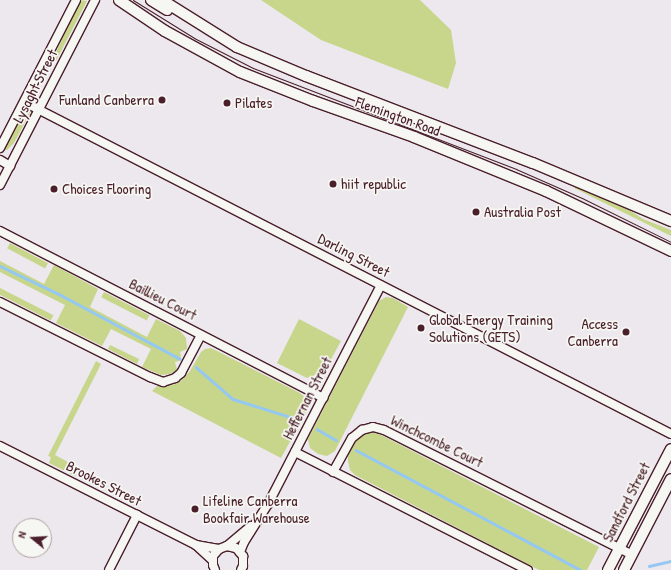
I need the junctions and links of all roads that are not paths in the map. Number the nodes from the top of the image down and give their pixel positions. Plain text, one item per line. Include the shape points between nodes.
1 (76, 0) edge
2 (95, 0) edge
3 (119, 0) edge
4 (151, 0) edge
5 (162, 0) edge
6 (237, 47) junction
7 (24, 102) junction
8 (39, 109) junction
9 (0, 148) edge
10 (0, 160) edge
11 (10, 166) junction
12 (0, 185) edge
13 (671, 222) edge
14 (0, 231) edge
15 (671, 251) edge
16 (381, 285) junction
17 (0, 302) edge
18 (201, 335) junction
19 (323, 398) junction
20 (671, 434) edge
21 (0, 446) edge
22 (671, 449) edge
23 (295, 452) junction
24 (333, 472) junction
25 (671, 479) edge
26 (137, 515) junction
27 (257, 522) junction
28 (196, 545) junction
29 (223, 547) junction
30 (619, 548) junction
31 (240, 552) junction
32 (632, 555) junction
33 (212, 561) junction
34 (244, 568) edge
35 (109, 570) edge
36 (215, 570) edge
37 (528, 570) edge
38 (608, 570) edge
39 (624, 570) edge

1 - 7 street, Lysaght Street
2 - 8 street, Lysaght Street
3 - 15 main road, Flemington Road via 165,31 240,72 414,137 546,191
4 - 6 main road via 212,36
5 - 6 main road, Flemington Road
6 - 13 main road, Flemington Road via 526,160
7 - 8 street, Darling Street
7 - 9 street, Lysaght Street
8 - 11 street, Lysaght Street
8 - 16 street, Darling Street
10 - 11 street
11 - 12 street, Lysaght Street
14 - 18 street, Baillieu Court
16 - 19 street, Heffernan Street
16 - 20 street, Darling Street
17 - 18 street, Baillieu Court via 163,382 181,373
18 - 19 street
19 - 23 street, Heffernan Street
21 - 26 street, Brookes Street
22 - 30 main road, Sandford Street
23 - 24 street
23 - 27 street, Heffernan Street
24 - 30 street, Winchcombe Court via 352,438 362,430 373,427 384,430
24 - 37 street
25 - 32 main road, Sandford Street
26 - 28 street, Brookes Street
26 - 35 street
27 - 29 street, Heffernan Street
27 - 31 street, Heffernan Street
28 - 29 street, Brookes Street
28 - 33 street, Brookes Street
29 - 31 street, Brookes Street via 232,546
29 - 33 street via 213,556
30 - 32 street, Winchcombe Court
30 - 38 main road, Sandford Street
31 - 34 street
32 - 39 main road, Sandford Street
33 - 36 street

